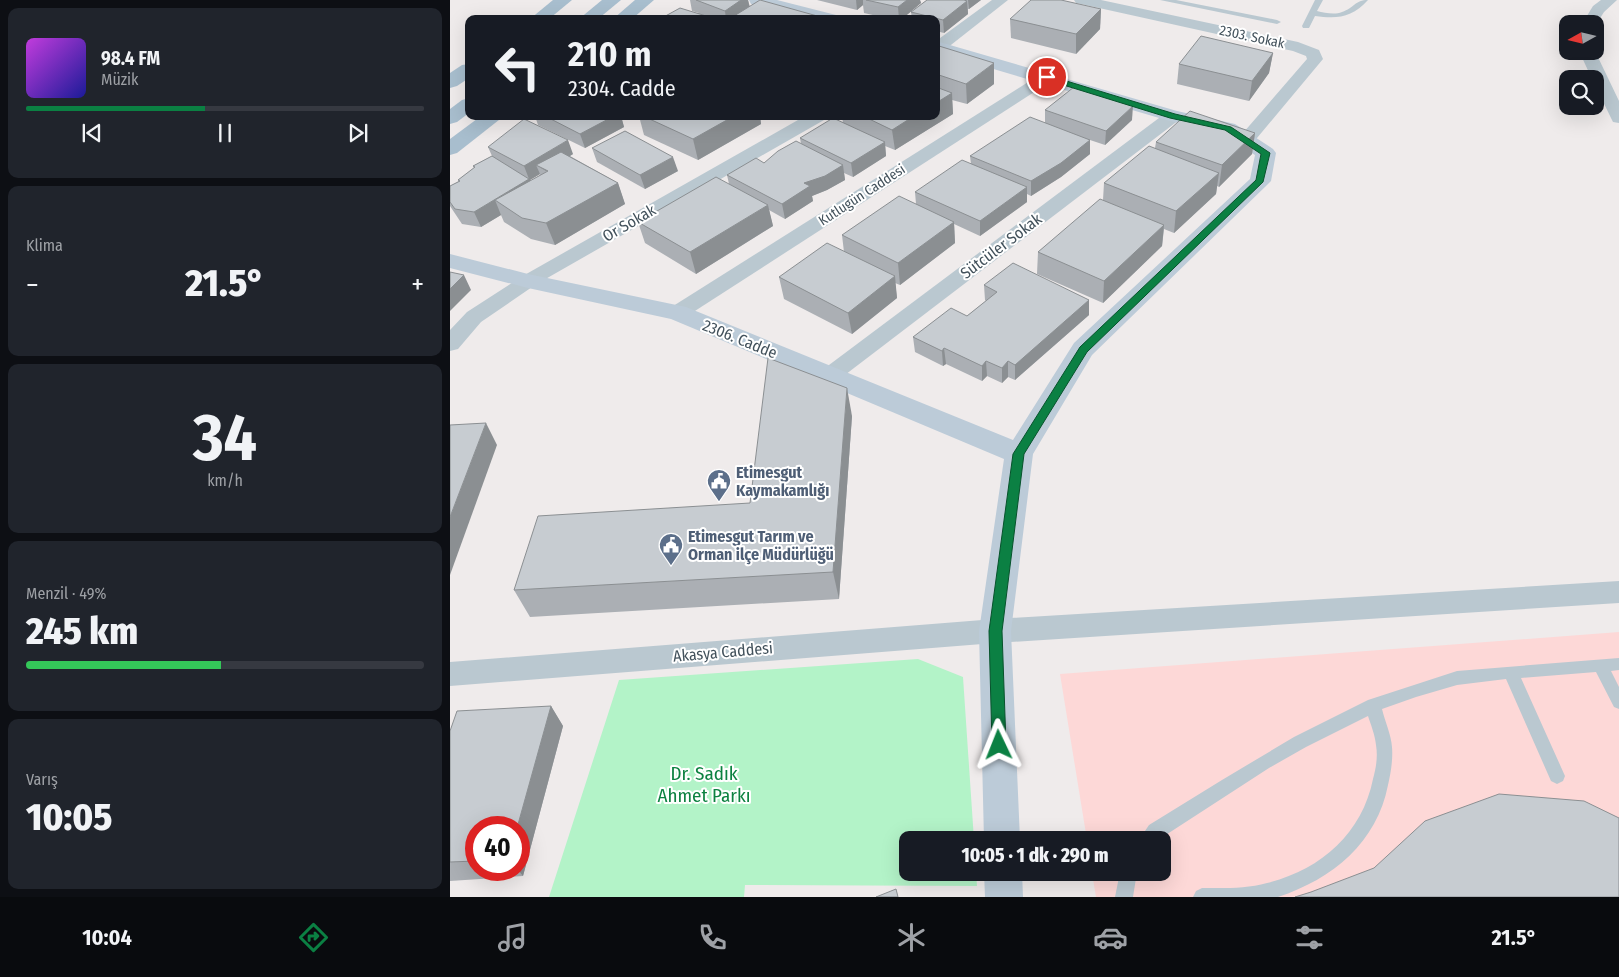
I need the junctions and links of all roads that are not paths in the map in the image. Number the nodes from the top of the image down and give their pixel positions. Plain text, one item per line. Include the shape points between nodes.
1 (564, 0) edge
2 (613, 0) edge
3 (646, 0) edge
4 (757, 0) edge
5 (1001, 0) edge
6 (1081, 0) edge
7 (1164, 0) edge
8 (1319, 0) edge
9 (1364, 0) edge
10 (1610, 0) edge
11 (1312, 13) junction
12 (543, 15) edge
13 (592, 15) edge
14 (626, 15) edge
15 (815, 15) edge
16 (1594, 15) edge
17 (1277, 22) dead end
18 (1306, 26) dead end
19 (940, 46) edge
20 (940, 49) edge
21 (1591, 60) edge
22 (465, 72) edge
23 (1047, 77) junction
24 (450, 82) edge
25 (465, 107) edge
26 (1173, 116) junction
27 (450, 118) edge
28 (1619, 118) edge
29 (489, 120) edge
30 (811, 120) edge
31 (1246, 140) junction
32 (450, 150) edge
33 (450, 261) edge
34 (528, 281) junction
35 (677, 313) junction
36 (450, 344) edge
37 (829, 376) junction
38 (1019, 454) junction
39 (1619, 592) edge
40 (996, 631) junction
41 (1619, 664) edge
42 (1600, 665) junction
43 (1511, 673) junction
44 (450, 674) edge
45 (1619, 702) edge
46 (1372, 705) junction
47 (1557, 776) dead end
48 (1002, 831) edge
49 (1155, 831) edge
50 (1003, 881) edge
51 (1127, 881) edge
52 (1004, 897) edge
53 (1124, 897) edge
54 (1202, 897) edge

1 - 12 main road
2 - 13 main road
3 - 14 main road
4 - 15 street
5 - 19 street
6 - 31 street, 2303. Sokak via 1313,53 1315,59
7 - 17 lane
8 - 11 lane
9 - 11 lane via 1346,15
10 - 16 street
11 - 18 lane
20 - 23 street
21 - 28 street
22 - 24 main road
23 - 26 street
23 - 35 street, Kutlugün Caddesi
25 - 27 main road
26 - 31 street via 1228,128
26 - 37 street, Sütcüler Sokak
29 - 32 main road
30 - 34 street, Or Sokak
31 - 38 street via 1266,153 1260,180 1083,349
33 - 34 street, 2306. Cadde
34 - 35 street, 2306. Cadde
34 - 36 street, Or Sokak via 474,317
35 - 37 street, 2306. Cadde
37 - 38 street, 2306. Cadde
38 - 40 street
39 - 40 street, Akasya Caddesi
40 - 44 street, Akasya Caddesi
40 - 48 street
41 - 42 lane
42 - 43 lane
42 - 45 lane
43 - 46 lane via 1459,678
43 - 47 lane
46 - 49 lane via 1292,745
46 - 54 lane via 1384,746 1381,784 1367,824 1352,843 1315,874 1291,885 1237,896
50 - 52 street
51 - 53 lane

